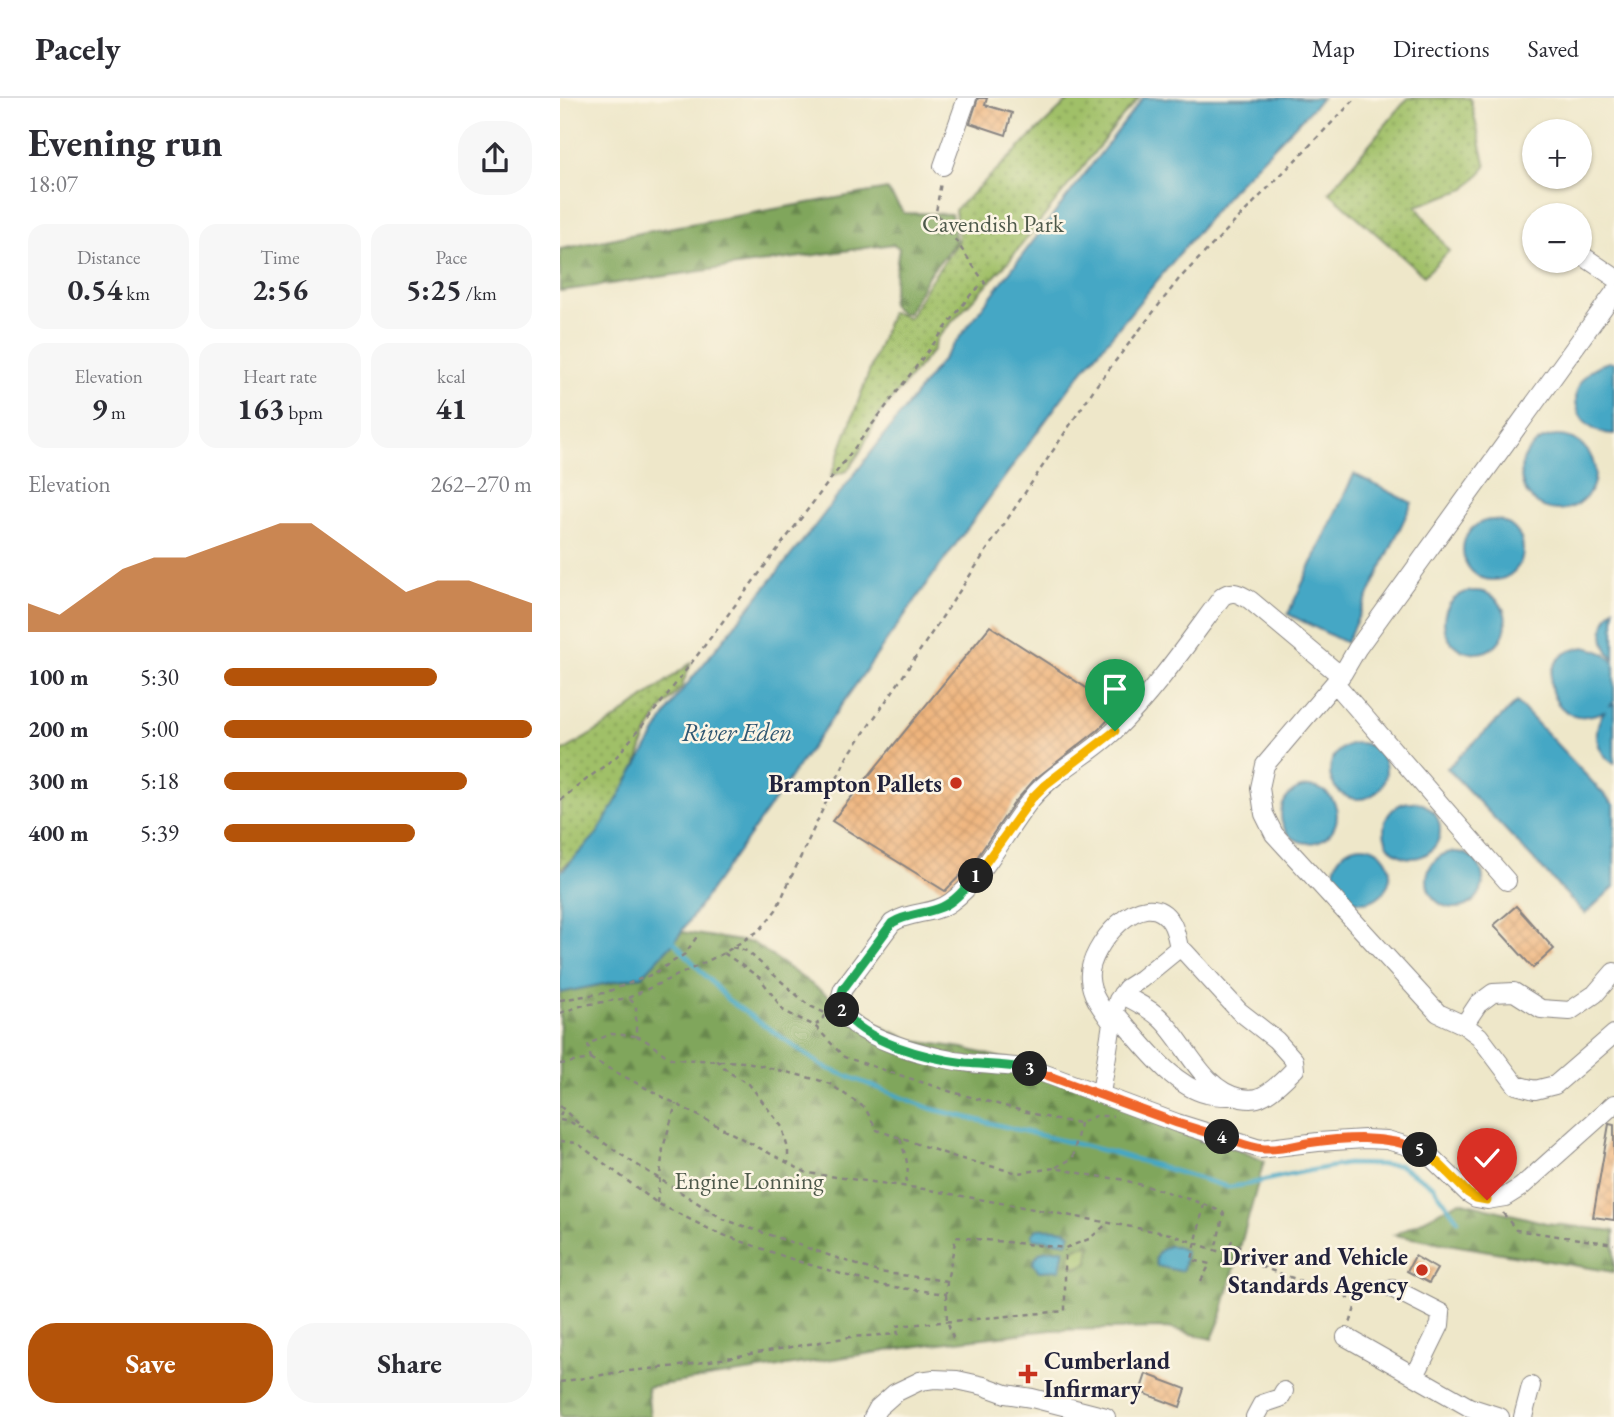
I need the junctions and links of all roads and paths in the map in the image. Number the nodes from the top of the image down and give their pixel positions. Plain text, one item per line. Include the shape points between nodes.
1 (967, 98) edge
2 (1356, 98) edge
3 (943, 166) joint
4 (1592, 262) edge
5 (1614, 276) edge
6 (1614, 293) edge
7 (1338, 679) junction
8 (560, 800) edge
9 (1507, 881) dead end
10 (698, 934) dead end
11 (733, 947) junction
12 (1179, 948) junction
13 (1614, 972) edge
14 (1122, 994) junction
15 (628, 998) junction
16 (560, 1000) edge
17 (560, 1013) edge
18 (1114, 1018) junction
19 (1464, 1025) junction
20 (815, 1026) dead end
21 (1614, 1034) edge
22 (636, 1036) junction
23 (591, 1059) junction
24 (716, 1060) junction
25 (560, 1064) edge
26 (1101, 1094) junction
27 (1236, 1097) junction
28 (676, 1104) junction
29 (1614, 1104) edge
30 (561, 1107) edge
31 (560, 1118) edge
32 (1080, 1123) dead end
33 (583, 1128) junction
34 (900, 1139) junction
35 (560, 1141) edge
36 (788, 1163) junction
37 (1055, 1168) junction
38 (659, 1178) junction
39 (904, 1186) junction
40 (1493, 1199) junction
41 (657, 1203) junction
42 (1204, 1204) junction
43 (1108, 1223) junction
44 (1196, 1244) junction
45 (1614, 1244) edge
46 (1065, 1248) junction
47 (1215, 1250) junction
48 (1224, 1253) junction
49 (1243, 1260) junction
50 (947, 1280) junction
51 (1202, 1281) dead end
52 (1392, 1288) dead end
53 (946, 1294) junction
54 (947, 1320) junction
55 (1346, 1337) joint
56 (954, 1341) dead end
57 (1415, 1376) junction
58 (560, 1382) edge
59 (1531, 1386) dead end
60 (1283, 1391) dead end
61 (1490, 1416) edge
62 (873, 1417) edge
63 (1106, 1417) edge
64 (1255, 1417) edge
65 (1523, 1417) edge

1 - 3 street
2 - 11 path via 1180,279 1096,386 847,757 776,910 760,930
3 - 8 path via 936,212 985,283 972,293 664,699 617,756
4 - 5 street
6 - 7 street
7 - 9 street
7 - 19 street via 1265,765 1261,788 1264,814 1274,834 1438,1013
7 - 26 street via 1250,600 1226,594 1115,731 1032,798 977,875 952,901 892,923 843,989 840,1007 848,1018 863,1030 912,1052 1032,1069
10 - 16 path via 685,954 653,974 604,993
11 - 15 path
11 - 20 path via 747,951 808,1006 827,1014
12 - 14 street
12 - 18 street via 1170,919 1151,909 1126,917 1107,936 1091,962 1089,976 1095,997
12 - 27 street via 1296,1063 1269,1093 1251,1099
13 - 19 street via 1595,994 1570,1011 1541,1009 1514,992 1493,993 1478,1004
14 - 18 street
14 - 27 street via 1161,1019 1205,1076
15 - 17 path
15 - 22 path via 636,1005
18 - 26 street
18 - 27 street via 1174,1077 1207,1094
19 - 21 street via 1479,1036 1516,1085 1535,1090 1555,1085
22 - 23 path via 611,1034 588,1044
22 - 24 path via 673,1059
23 - 25 path
23 - 28 path
24 - 34 path via 747,1062 830,1084 865,1108 877,1130
24 - 36 path via 749,1084 782,1127
26 - 40 street via 1260,1149 1365,1139 1404,1143 1432,1157 1468,1193
28 - 36 path
28 - 38 path
29 - 40 street via 1521,1187
30 - 31 path
30 - 33 path
31 - 33 path
32 - 37 path via 1073,1158
33 - 38 path
34 - 37 path via 1018,1173
34 - 39 path via 908,1164
35 - 41 path via 577,1143
36 - 39 path via 807,1173
37 - 42 path via 1120,1179
38 - 41 path
38 - 50 path via 723,1219 878,1272
39 - 43 path
40 - 45 path via 1516,1230
41 - 53 path via 715,1232 797,1261 879,1285
42 - 44 path
42 - 47 path via 1224,1213
43 - 44 path via 1170,1234
43 - 46 path via 1089,1239
44 - 47 path
44 - 51 path via 1192,1260 1210,1264
46 - 50 path via 956,1237
46 - 54 path via 1065,1311
47 - 48 path
48 - 49 path
48 - 49 path via 1232,1241 1239,1245
49 - 55 path via 1357,1301
50 - 53 path
52 - 57 street via 1441,1313 1440,1325
53 - 54 path
54 - 56 path
54 - 58 path via 896,1325 898,1334 850,1337
55 - 57 street
57 - 61 street
59 - 65 street
60 - 64 street via 1280,1398 1262,1404
62 - 63 street via 895,1393 934,1379 957,1380

